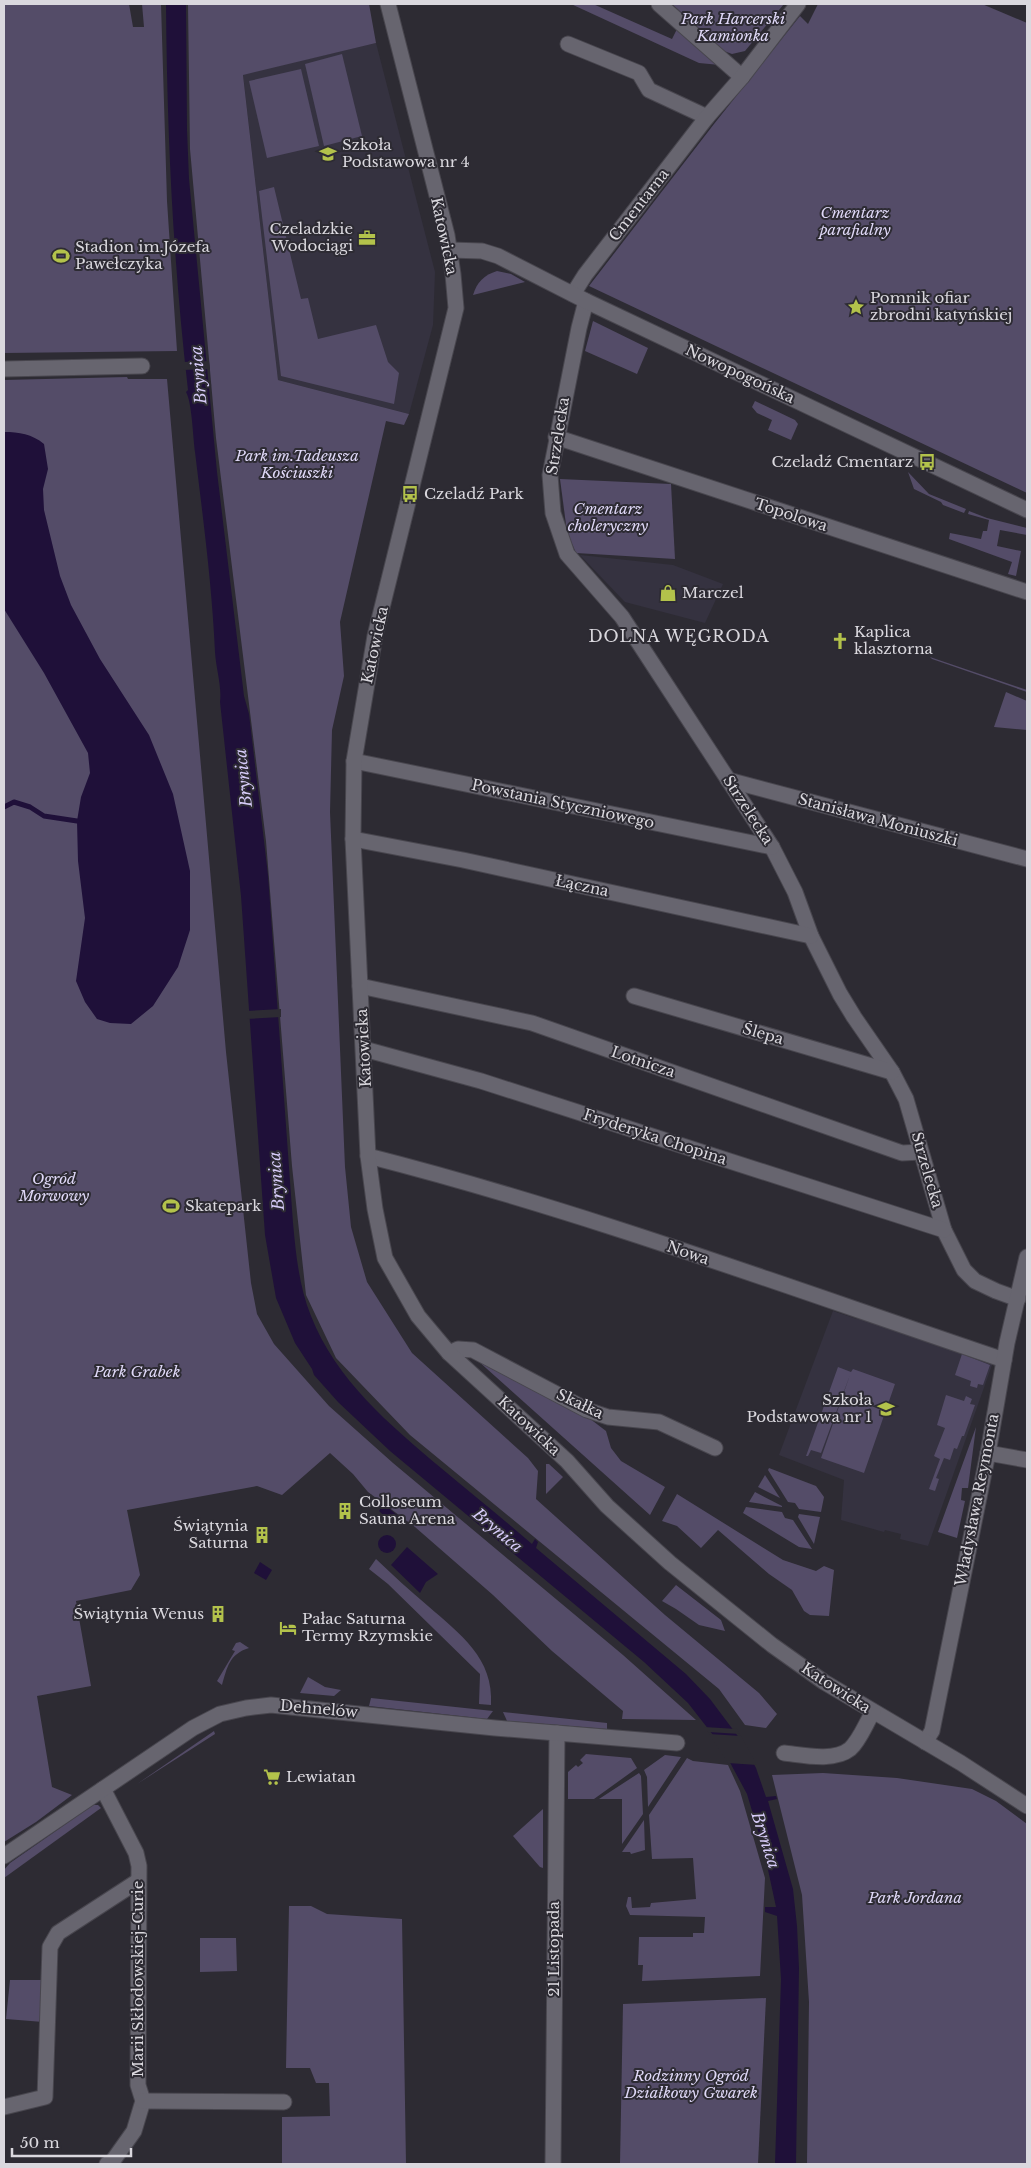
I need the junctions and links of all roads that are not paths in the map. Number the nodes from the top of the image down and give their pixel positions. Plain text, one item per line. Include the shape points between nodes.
1 (388, 4) edge
2 (658, 4) edge
3 (798, 4) edge
4 (568, 44) dead end
5 (742, 77) junction
6 (707, 117) junction
7 (450, 250) junction
8 (580, 297) junction
9 (142, 366) dead end
10 (4, 369) edge
11 (556, 437) junction
12 (1027, 510) edge
13 (1027, 592) edge
14 (354, 761) junction
15 (728, 780) junction
16 (353, 839) junction
17 (772, 847) junction
18 (1027, 859) edge
19 (811, 936) junction
20 (360, 986) junction
21 (634, 996) dead end
22 (364, 1049) junction
23 (892, 1072) junction
24 (921, 1152) junction
25 (368, 1156) junction
26 (944, 1230) junction
27 (1027, 1258) edge
28 (1018, 1299) junction
29 (449, 1353) junction
30 (1004, 1360) junction
31 (716, 1448) dead end
32 (988, 1453) junction
33 (1027, 1460) edge
34 (873, 1712) junction
35 (557, 1733) junction
36 (925, 1742) junction
37 (677, 1743) dead end
38 (784, 1753) dead end
39 (103, 1789) junction
40 (1027, 1806) edge
41 (4, 1856) edge
42 (138, 1881) junction
43 (143, 2102) junction
44 (284, 2102) dead end
45 (4, 2107) edge
46 (107, 2164) edge
47 (553, 2164) edge

1 - 7 street, Katowicka
2 - 5 street
3 - 5 street, Cmentarna
4 - 6 street via 639,73 649,90
5 - 6 street, Cmentarna
6 - 8 street, Cmentarna via 586,275
7 - 8 street, Nowopogońska via 476,250 498,256
7 - 14 street, Katowicka via 456,308 375,636
8 - 11 street, Strzelecka via 578,328
8 - 12 street, Nowopogońska
9 - 10 street
11 - 13 street, Topolowa
11 - 15 street, Strzelecka via 550,475 553,513 567,554 622,617
14 - 16 street, Katowicka
14 - 17 street, Powstania Styczniowego
15 - 17 street, Strzelecka
15 - 18 street, Stanisława Moniuszki
16 - 19 street, Łączna
16 - 20 street, Katowicka
17 - 19 street, Strzelecka via 795,892
19 - 23 street, Strzelecka via 854,1016
20 - 22 street, Katowicka
20 - 24 street, Lotnicza via 532,1023 902,1154
21 - 23 street, Ślepa
22 - 25 street, Katowicka
22 - 26 street, Fryderyka Chopina via 481,1080
23 - 24 street, Strzelecka via 906,1099
24 - 26 street, Strzelecka
25 - 29 street, Katowicka via 385,1258 418,1316
25 - 30 street, Nowa via 651,1240
26 - 28 street, Strzelecka via 964,1270 975,1281
27 - 28 street, Władysława Reymonta
28 - 30 street, Władysława Reymonta
29 - 31 street, Skałka via 458,1349 474,1350 587,1410 608,1417 659,1422
29 - 34 street, Katowicka via 567,1461 607,1506 670,1564 772,1645
30 - 32 street, Władysława Reymonta
32 - 33 street
32 - 36 street, Władysława Reymonta via 932,1731
34 - 36 street, Katowicka
34 - 38 street via 850,1749 828,1756
35 - 37 street, Dehnelów
35 - 39 street, Dehnelów via 300,1706 258,1705 202,1722
35 - 47 street, 21 Listopada
36 - 40 street, Katowicka
39 - 41 street, Dehnelów
39 - 42 street, Marii Skłodowskiej-Curie via 136,1853
42 - 43 street, Marii Skłodowskiej-Curie via 138,2085
42 - 45 street via 58,1933 50,1947 45,2097
43 - 44 street
43 - 46 street, Marii Skłodowskiej-Curie via 134,2131 112,2162

